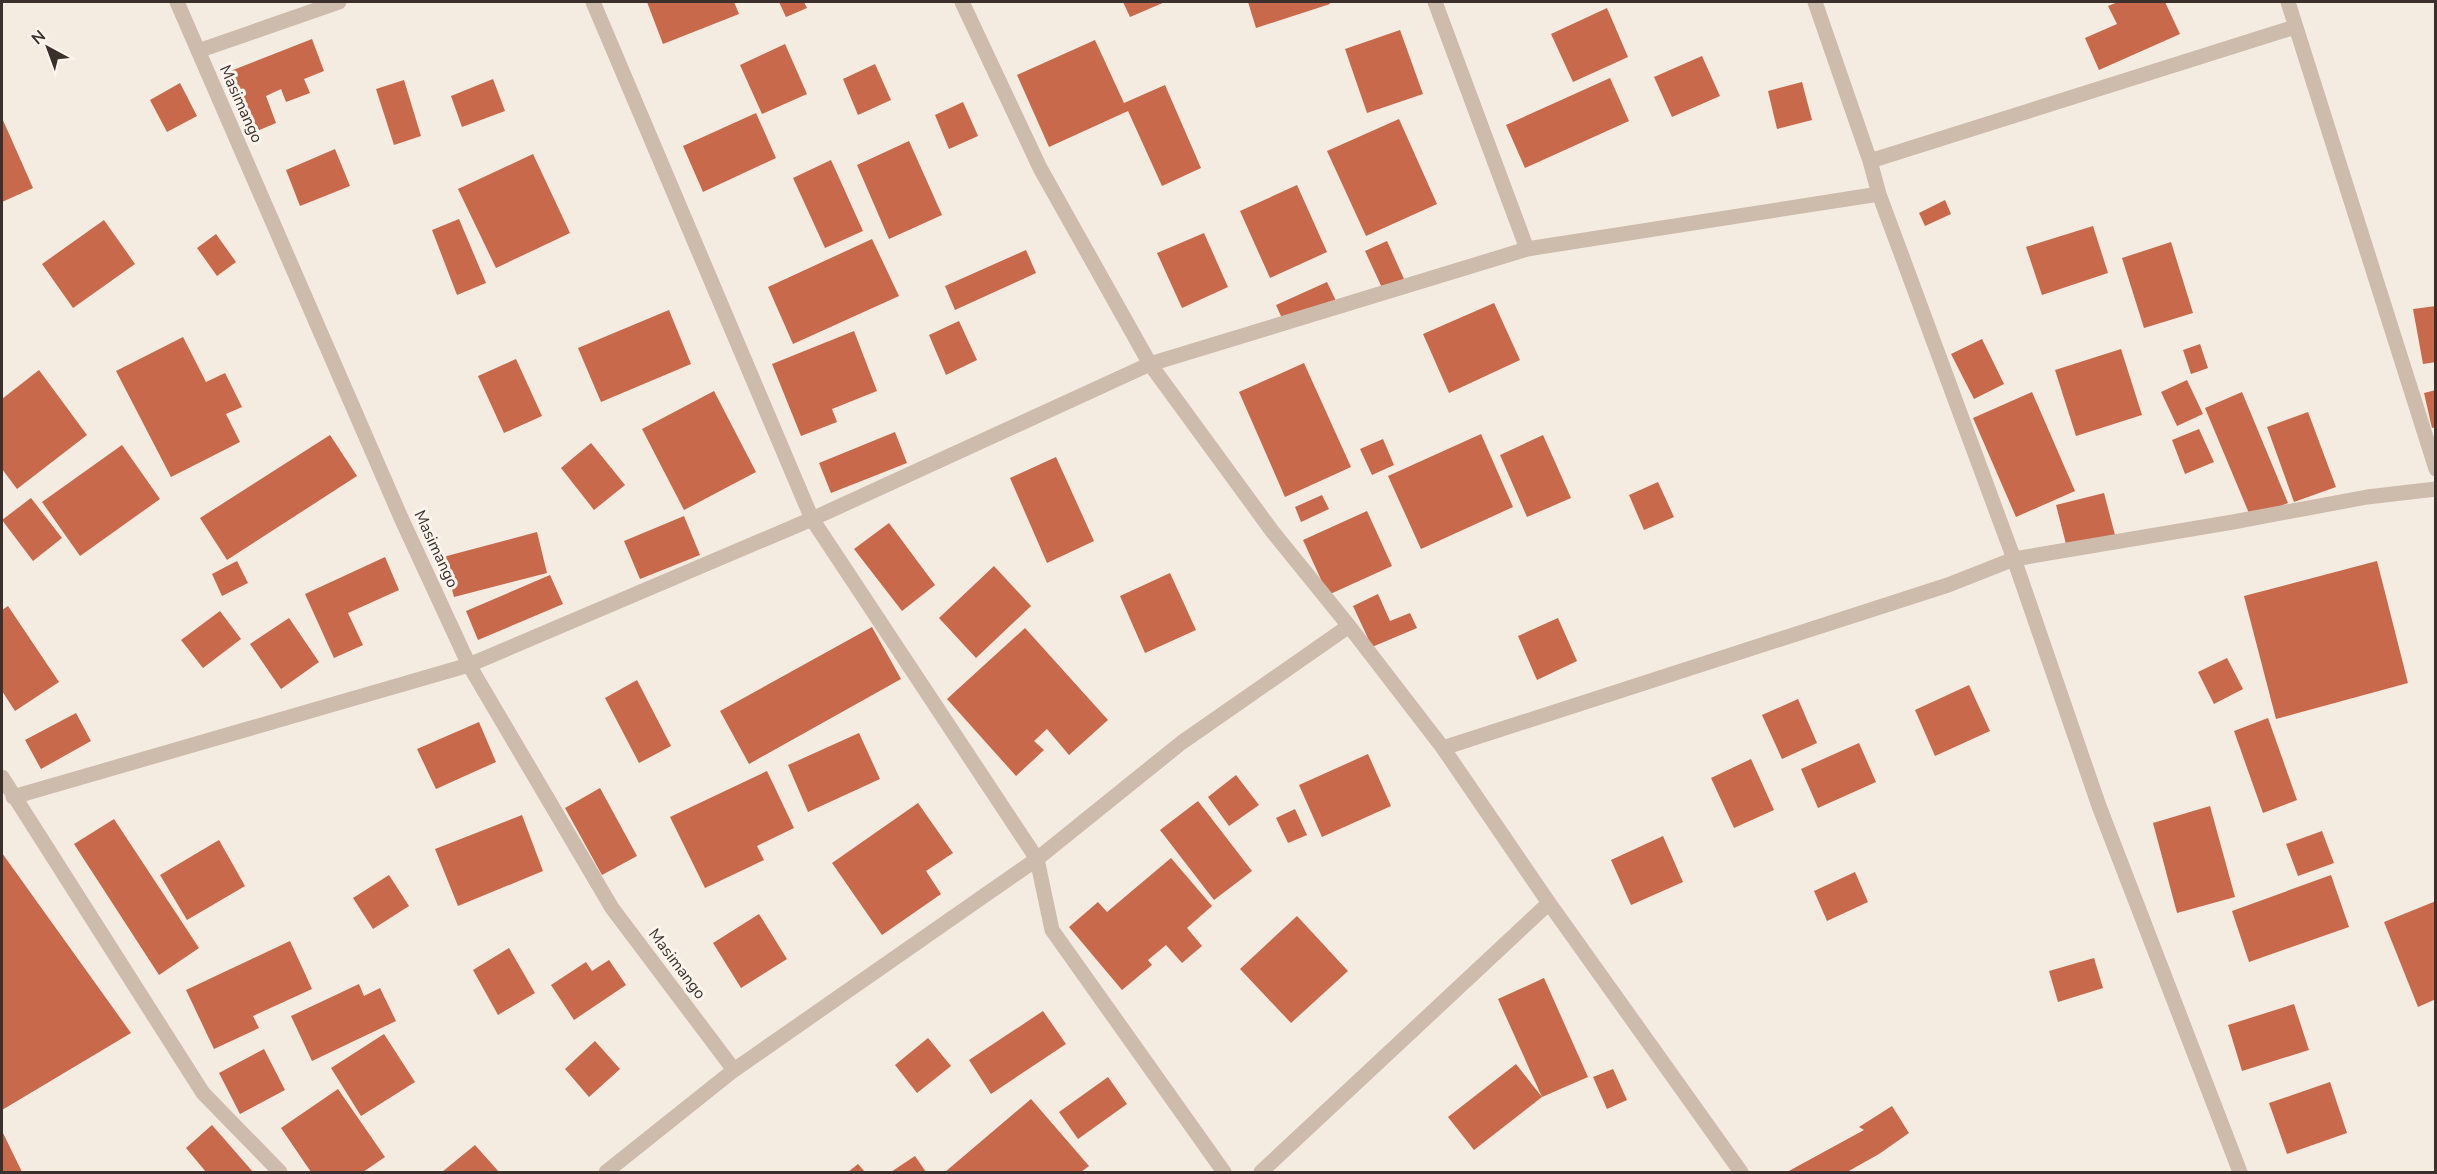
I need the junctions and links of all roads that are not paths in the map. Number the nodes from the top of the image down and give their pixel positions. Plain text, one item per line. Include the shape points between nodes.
1 (177, 2) edge
2 (339, 2) edge
3 (593, 2) edge
4 (962, 2) edge
5 (1435, 2) edge
6 (1815, 2) edge
7 (2288, 2) edge
8 (2295, 27) junction
9 (198, 51) junction
10 (1870, 161) junction
11 (1879, 194) junction
12 (1527, 249) junction
13 (1150, 364) junction
14 (2436, 468) edge
15 (2436, 489) edge
16 (812, 519) junction
17 (2014, 559) junction
18 (1349, 626) junction
19 (469, 665) junction
20 (1443, 748) junction
21 (2, 777) edge
22 (13, 797) junction
23 (1037, 859) junction
24 (1549, 903) junction
25 (734, 1070) junction
26 (280, 1173) edge
27 (606, 1173) edge
28 (1224, 1173) edge
29 (1261, 1173) edge
30 (1741, 1173) edge
31 (2240, 1173) edge

1 - 9 street, Masimango
2 - 9 street
3 - 16 street
4 - 13 street via 1040,168
5 - 12 street
6 - 10 street
7 - 8 street
8 - 10 street
8 - 14 street
9 - 19 street, Masimango
10 - 11 street
11 - 12 street
11 - 17 street
12 - 13 street
13 - 16 street
13 - 18 street via 1272,531
15 - 17 street via 2367,496
16 - 19 street
16 - 23 street
17 - 20 street via 1948,585
17 - 31 street via 2099,806
18 - 20 street
18 - 23 street via 1181,743
19 - 22 street
19 - 25 street, Masimango via 612,908
20 - 24 street
21 - 22 street
22 - 26 street via 203,1093
23 - 25 street
23 - 28 street via 1052,930
24 - 29 street
24 - 30 street
25 - 27 street

